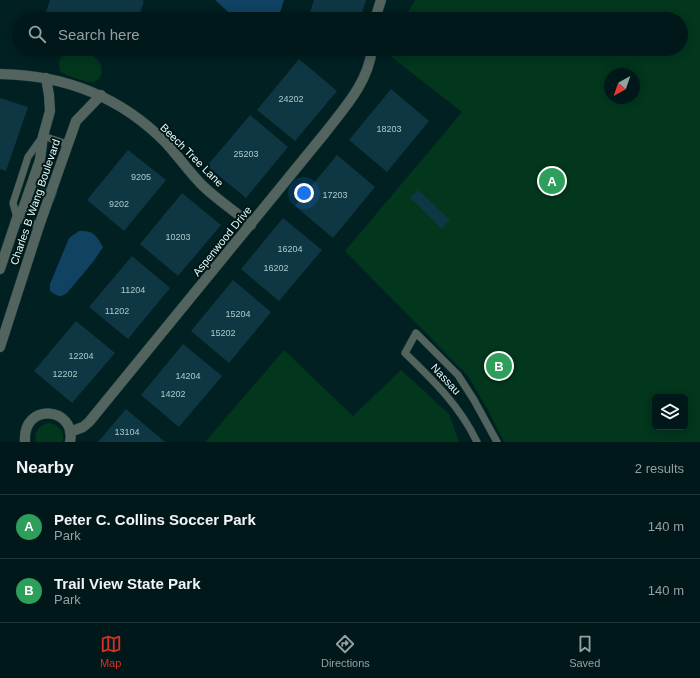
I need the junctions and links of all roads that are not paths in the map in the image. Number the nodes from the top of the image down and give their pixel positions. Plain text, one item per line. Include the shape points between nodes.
1 (381, 0) edge
2 (377, 12) edge
3 (371, 56) edge
4 (0, 74) edge
5 (46, 78) junction
6 (101, 95) junction
7 (43, 136) junction
8 (67, 144) junction
9 (17, 218) junction
10 (251, 225) junction
11 (39, 226) junction
12 (0, 268) edge
13 (0, 347) edge
14 (70, 432) junction
15 (25, 442) edge
16 (70, 442) edge
17 (477, 442) edge
18 (497, 442) edge

1 - 2 street
3 - 10 street, Aspenwood Drive via 365,77 356,93
4 - 5 street, Beech Tree Lane
5 - 6 street, Beech Tree Lane
5 - 7 street, Charles B Wang Boulevard via 50,111
6 - 8 street, Charles B Wang Boulevard via 76,121
6 - 10 street, Beech Tree Lane via 136,117 165,143 202,185
7 - 8 lane
7 - 9 street, Charles B Wang Boulevard via 40,160 23,209
8 - 11 street, Charles B Wang Boulevard
9 - 11 lane
9 - 12 street, Charles B Wang Boulevard
10 - 14 street, Aspenwood Drive via 89,422
11 - 13 street, Charles B Wang Boulevard
14 - 15 street via 67,423 61,417 46,413 31,420 27,426
14 - 16 street
17 - 18 lane, Nassau via 454,404 405,353 416,333 458,375

